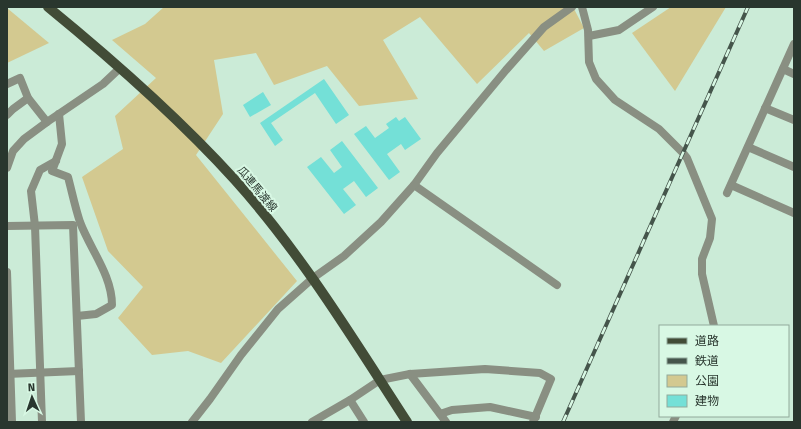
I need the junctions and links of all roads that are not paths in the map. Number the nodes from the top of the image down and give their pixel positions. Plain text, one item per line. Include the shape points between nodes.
1 (48, 7) edge
2 (572, 7) edge
3 (582, 7) edge
4 (653, 7) edge
5 (588, 36) junction
6 (794, 44) edge
7 (120, 68) junction
8 (783, 69) junction
9 (794, 74) edge
10 (7, 84) edge
11 (28, 98) junction
12 (765, 108) junction
13 (59, 114) junction
14 (7, 115) edge
15 (794, 120) edge
16 (47, 122) junction
17 (748, 147) junction
18 (56, 161) junction
19 (794, 166) edge
20 (7, 168) edge
21 (414, 185) junction
22 (731, 185) junction
23 (727, 193) dead end
24 (794, 213) edge
25 (7, 226) edge
26 (35, 226) junction
27 (7, 272) edge
28 (313, 278) junction
29 (557, 284) dead end
30 (77, 316) junction
31 (714, 325) edge
32 (79, 371) junction
33 (40, 372) junction
34 (9, 374) edge
35 (410, 374) junction
36 (380, 380) junction
37 (350, 400) junction
38 (440, 414) junction
39 (534, 419) edge
40 (362, 421) edge
41 (12, 422) edge
42 (42, 422) edge
43 (82, 422) edge
44 (192, 422) edge
45 (312, 422) edge
46 (407, 422) edge
47 (446, 422) edge

1 - 7 main road, 瓜連馬渡線
2 - 21 street via 544,27 437,153
3 - 5 street
4 - 5 street via 619,30
5 - 31 street via 589,62 596,79 615,100 659,129 686,158 712,220 710,238 702,259 702,274
6 - 8 street
7 - 13 street via 103,84
7 - 28 main road, 瓜連馬渡線 via 178,121 235,180
8 - 9 street
8 - 12 street
10 - 11 street via 20,78
11 - 14 street
11 - 16 street
12 - 15 street
12 - 17 street
13 - 16 street
13 - 18 street via 62,144
16 - 20 street via 13,151
17 - 19 street
17 - 22 street
18 - 26 street via 40,170 31,191
18 - 30 street via 52,171 68,177 80,222 112,294 112,305 96,314
21 - 28 street via 381,222 344,256
21 - 29 street
22 - 23 street
22 - 24 street
25 - 26 street
26 - 30 street via 73,225
26 - 33 street
27 - 34 street
28 - 36 main road, 瓜連馬渡線
28 - 44 street via 278,309
30 - 32 street
32 - 33 street
32 - 43 street
33 - 34 street
33 - 42 street
34 - 41 street
35 - 36 street
35 - 38 street
35 - 39 street via 485,369 540,373 551,379
36 - 37 street
36 - 46 main road, 瓜連馬渡線
37 - 40 street
37 - 45 street
38 - 39 street via 452,410 490,407
38 - 47 street

